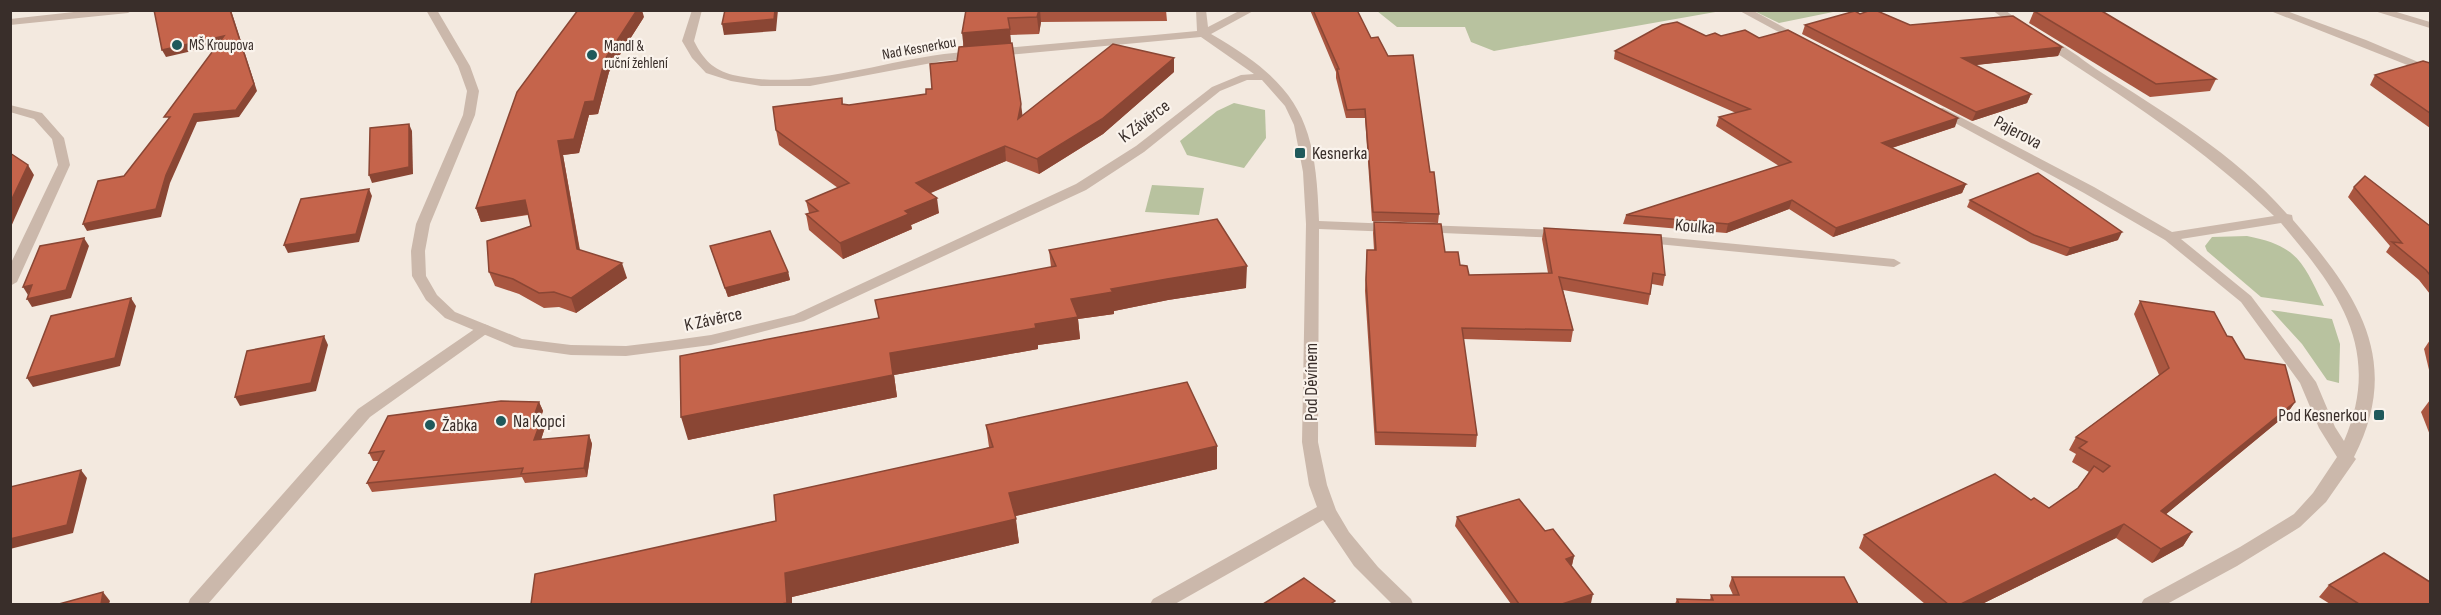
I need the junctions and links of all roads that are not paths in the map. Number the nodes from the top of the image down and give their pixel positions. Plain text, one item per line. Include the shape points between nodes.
1 (128, 10) edge
2 (431, 10) edge
3 (697, 10) edge
4 (1201, 10) edge
5 (1250, 10) edge
6 (1743, 10) edge
7 (1997, 10) edge
8 (2272, 10) edge
9 (2376, 10) edge
10 (10, 22) edge
11 (2430, 25) edge
12 (1203, 34) junction
13 (1814, 47) edge
14 (2430, 70) edge
15 (1261, 77) junction
16 (1927, 105) edge
17 (10, 108) edge
18 (2287, 218) junction
19 (1312, 225) junction
20 (1578, 234) edge
21 (1625, 237) edge
22 (2170, 237) junction
23 (1894, 263) dead end
24 (10, 282) edge
25 (484, 329) junction
26 (2347, 459) junction
27 (1326, 510) junction
28 (197, 604) edge
29 (1161, 604) edge
30 (1404, 604) edge
31 (2151, 604) edge

1 - 10 street
2 - 25 street, K Závěrce via 464,66 473,92 469,115 423,224 419,276 431,297 450,315
3 - 12 street, Nad Kesnerkou via 688,41 710,70 731,78 788,83 942,58
4 - 12 street
5 - 12 street
6 - 13 street
7 - 18 street via 2190,135
8 - 14 street
9 - 11 street
12 - 15 street, Pod Děvínem via 1233,51
15 - 19 street, Pod Děvínem via 1280,91 1299,125 1307,154
15 - 25 street, K Závěrce via 1245,77 1216,89 1140,149 1081,187 799,318 711,340 626,351 519,344
16 - 22 street, Pajerova
17 - 24 street via 38,116 58,138 64,165
18 - 22 street
18 - 26 street via 2322,262 2353,315 2367,359 2364,410
19 - 20 street
19 - 27 street, Pod Děvínem via 1310,442
21 - 23 street, Koulka
22 - 26 street via 2246,299 2272,331 2308,382 2327,428
25 - 28 street via 364,412
26 - 31 street via 2304,515 2256,547
27 - 29 street
27 - 30 street via 1362,564

